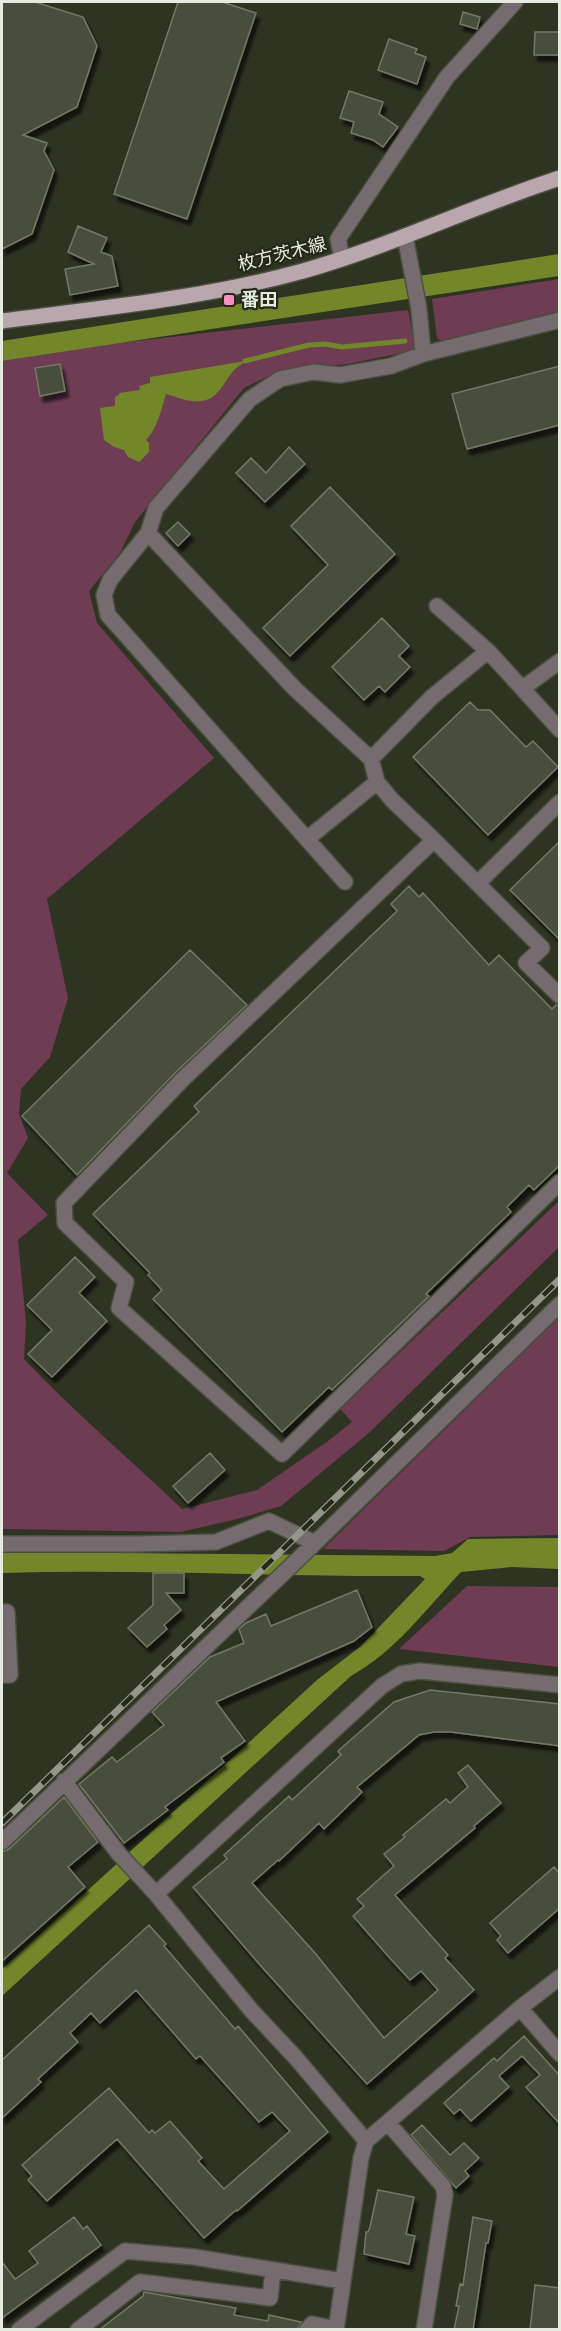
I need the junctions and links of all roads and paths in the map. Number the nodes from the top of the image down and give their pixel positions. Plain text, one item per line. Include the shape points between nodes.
1 (515, 2) edge
2 (560, 178) edge
3 (405, 237) junction
4 (342, 259) junction
5 (560, 320) edge
6 (2, 321) edge
7 (423, 354) junction
8 (148, 533) junction
9 (437, 606) dead end
10 (488, 651) junction
11 (560, 661) edge
12 (523, 688) junction
13 (560, 730) edge
14 (371, 759) junction
15 (376, 782) junction
16 (560, 802) edge
17 (307, 839) junction
18 (434, 840) junction
19 (345, 882) dead end
20 (478, 883) junction
21 (560, 996) edge
22 (560, 1182) edge
23 (560, 1304) edge
24 (315, 1543) junction
25 (2, 1544) edge
26 (2, 1612) edge
27 (2, 1675) edge
28 (560, 1685) edge
29 (64, 1781) junction
30 (2, 1842) edge
31 (156, 1894) junction
32 (560, 1977) edge
33 (520, 2008) junction
34 (560, 2054) edge
35 (388, 2123) junction
36 (366, 2141) junction
37 (273, 2270) junction
38 (342, 2281) junction
39 (336, 2329) edge
40 (19, 2330) edge
41 (78, 2330) edge
42 (307, 2330) edge
43 (424, 2330) edge

1 - 4 street via 441,86 338,239
2 - 3 main road, 枚方茨木線 via 504,196
3 - 4 main road, 枚方茨木線
3 - 7 street
4 - 6 main road, 枚方茨木線 via 232,286 121,306
5 - 7 street
7 - 8 street via 381,368 340,375 313,372 280,379 250,399 156,508
8 - 14 street via 295,689
8 - 17 street via 110,580 104,595 108,615
9 - 10 street
10 - 12 street
10 - 14 street via 432,697
11 - 12 street
12 - 13 street
14 - 15 street
15 - 17 street
15 - 18 street
16 - 20 street
17 - 19 street
18 - 20 street
18 - 22 street via 183,1079 64,1203 65,1223 126,1282 119,1308 282,1454
20 - 21 street via 542,948 526,963
23 - 24 street
24 - 25 street via 268,1521 216,1542
24 - 29 street
26 - 27 street via 7,1612 10,1675
28 - 31 street via 420,1671 401,1674 382,1686
29 - 30 street
29 - 31 street via 119,1854
31 - 36 street
32 - 33 street
33 - 34 street
33 - 35 street
35 - 36 street
35 - 43 street via 443,2186 445,2194
36 - 38 street
37 - 38 street
37 - 40 street via 125,2251
37 - 41 street via 270,2298 140,2282
38 - 39 street
39 - 42 street via 312,2324

